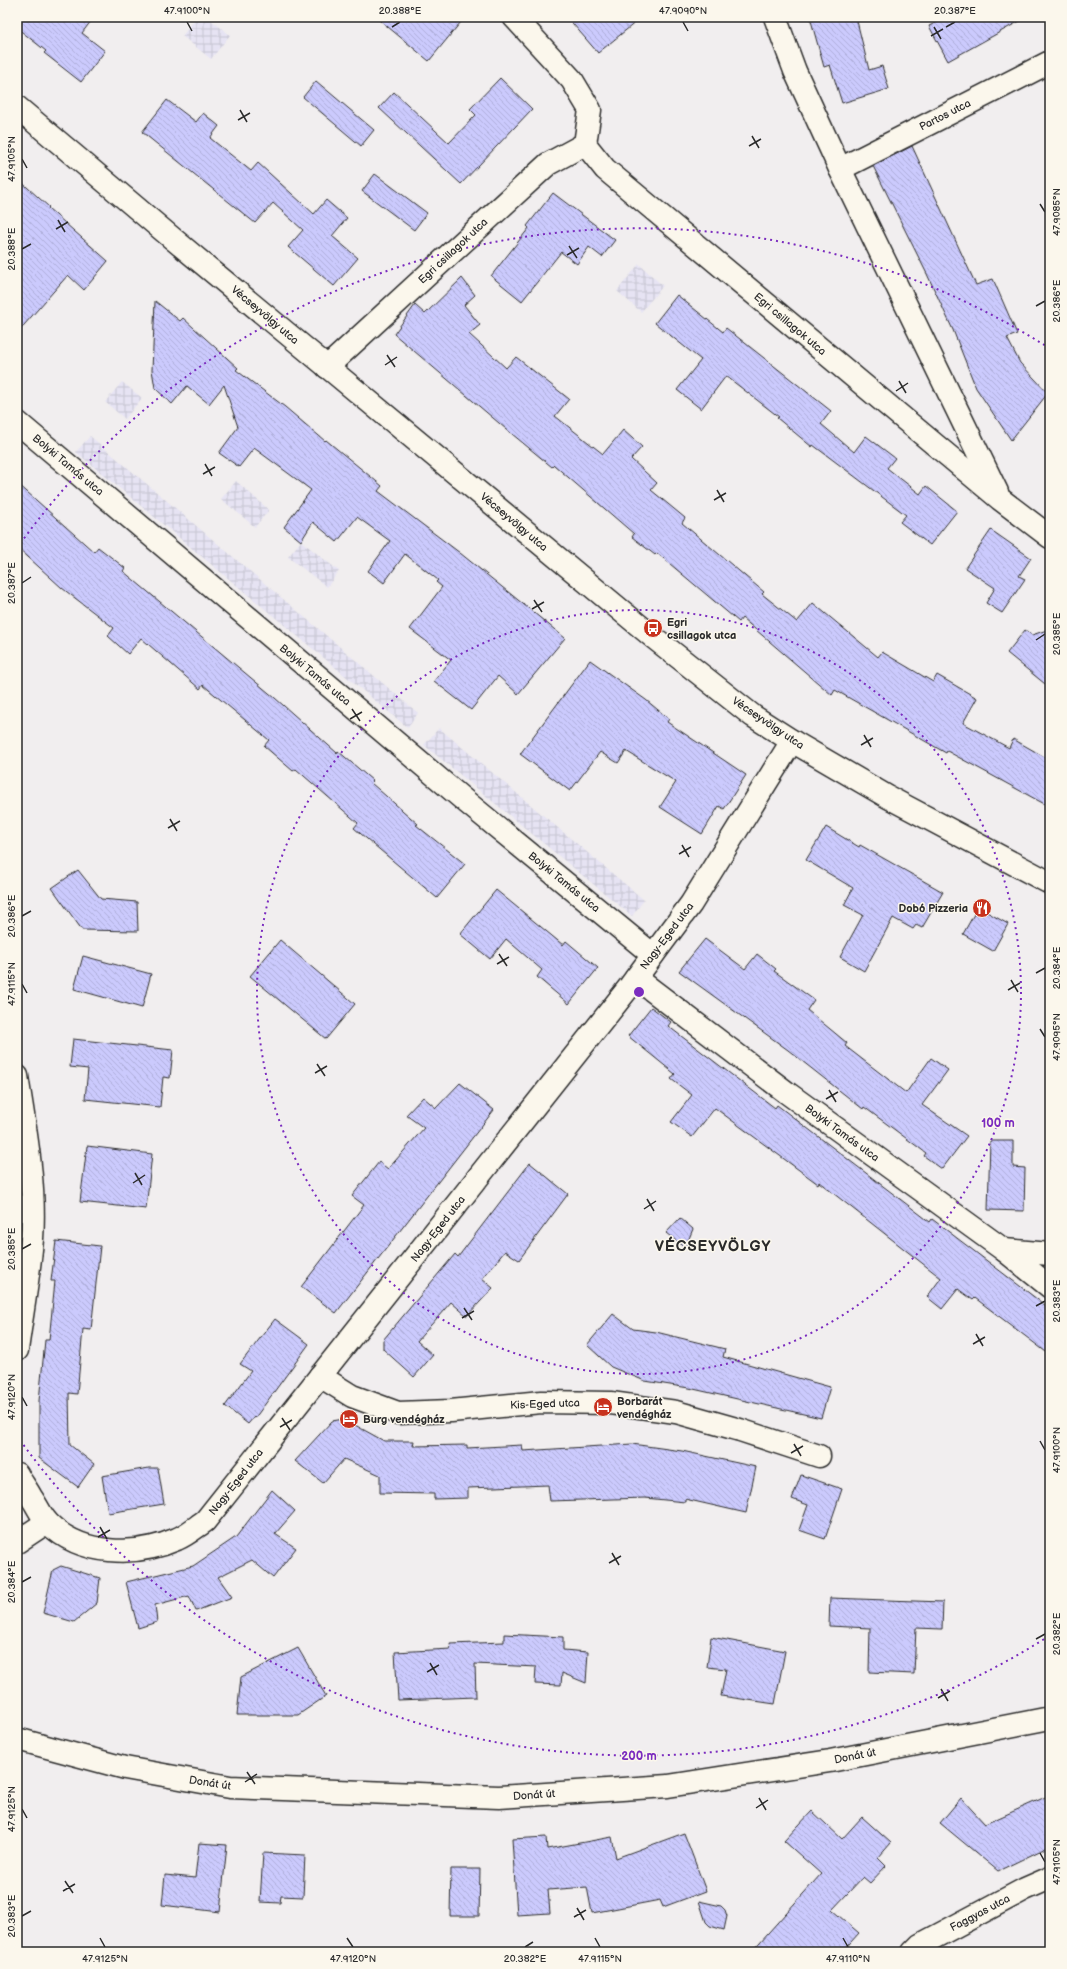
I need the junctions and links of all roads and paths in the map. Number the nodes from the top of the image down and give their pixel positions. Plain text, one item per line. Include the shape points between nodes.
1 (514, 17) edge
2 (775, 17) edge
3 (1050, 62) edge
4 (17, 107) edge
5 (585, 144) junction
6 (840, 169) junction
7 (327, 367) junction
8 (17, 422) edge
9 (1000, 499) junction
10 (1050, 537) edge
11 (792, 741) junction
12 (1050, 883) edge
13 (653, 955) junction
14 (636, 978) junction
15 (17, 1076) edge
16 (1004, 1250) junction
17 (1050, 1254) edge
18 (1050, 1287) edge
19 (17, 1350) edge
20 (320, 1376) junction
21 (819, 1456) dead end
22 (17, 1474) edge
23 (47, 1522) junction
24 (17, 1542) edge
25 (1050, 1718) edge
26 (17, 1739) edge
27 (1050, 1878) edge
28 (912, 1952) edge

1 - 5 street via 572,80 590,110
2 - 6 street, Egri csillagok utca via 795,71
3 - 6 street, Partos utca
4 - 7 street, Vécseyvölgy utca
5 - 7 street, Egri csillagok utca via 548,164
5 - 9 street, Egri csillagok utca via 605,169
6 - 9 street, Egri csillagok utca
7 - 11 street, Vécseyvölgy utca via 653,637 753,716
8 - 13 street, Bolyki Tamás utca via 464,800
9 - 10 street, Egri csillagok utca
11 - 12 street, Vécseyvölgy utca via 888,797
11 - 13 street, Nagy-Eged utca via 714,870
13 - 14 street, Nagy-Eged utca
14 - 16 street, Bolyki Tamás utca via 786,1092
14 - 20 street, Nagy-Eged utca
15 - 19 street via 30,1168 32,1238
16 - 17 street
16 - 18 street, Bolyki Tamás utca
20 - 21 street, Kis-Eged utca via 352,1396 398,1413 541,1402 612,1403 676,1412
20 - 23 street, Nagy-Eged utca via 205,1521 178,1539 148,1550 96,1548 74,1542
22 - 23 street, Nagy-Eged utca
23 - 24 street
25 - 26 street, Donát út via 830,1761 668,1786 499,1797 230,1787 125,1768
27 - 28 street, Faggyas utca via 926,1942

